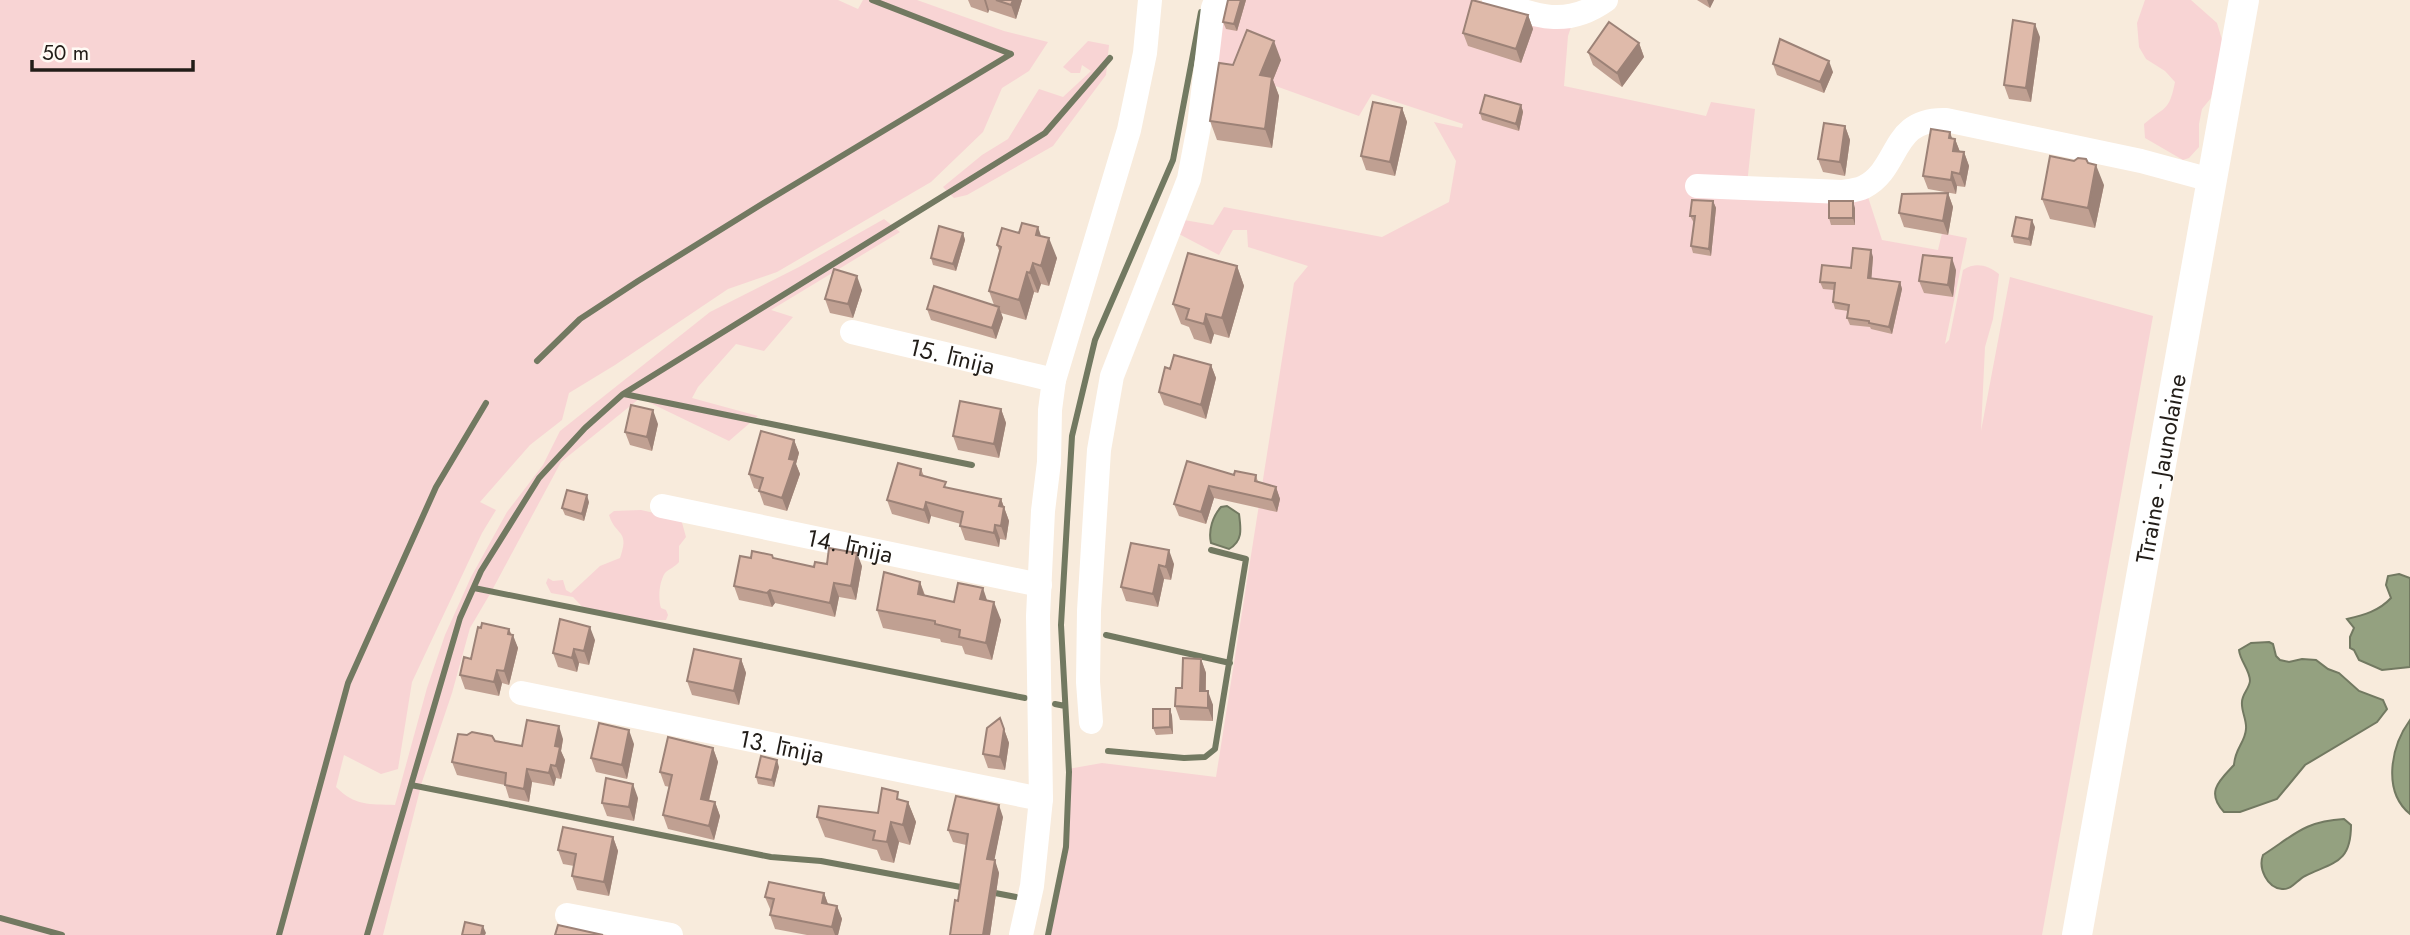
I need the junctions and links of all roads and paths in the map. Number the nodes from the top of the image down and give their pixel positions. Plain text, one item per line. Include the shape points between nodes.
1 (1150, 0) edge
2 (1216, 0) edge
3 (1494, 0) edge
4 (1606, 0) edge
5 (2244, 0) edge
6 (2211, 180) junction
7 (1697, 186) dead end
8 (852, 332) dead end
9 (1054, 380) junction
10 (662, 506) dead end
11 (1040, 585) junction
12 (522, 693) dead end
13 (1091, 722) dead end
14 (1041, 799) junction
15 (567, 915) dead end
16 (671, 935) edge
17 (1021, 935) edge
18 (2077, 935) edge

1 - 9 street via 1145,53 1129,130
2 - 13 street via 1189,179 1112,376 1099,450 1089,611
3 - 4 street via 1564,19
5 - 6 main road, Tīraine - Jaunolaine
6 - 7 street via 2141,161 1933,120 1908,132 1875,179 1863,188 1842,192
6 - 18 main road, Tīraine - Jaunolaine
8 - 9 street, 15. līnija
9 - 11 street
10 - 11 street, 14. līnija
11 - 14 street
12 - 14 street, 13. līnija
14 - 17 street via 1032,886
15 - 16 street

